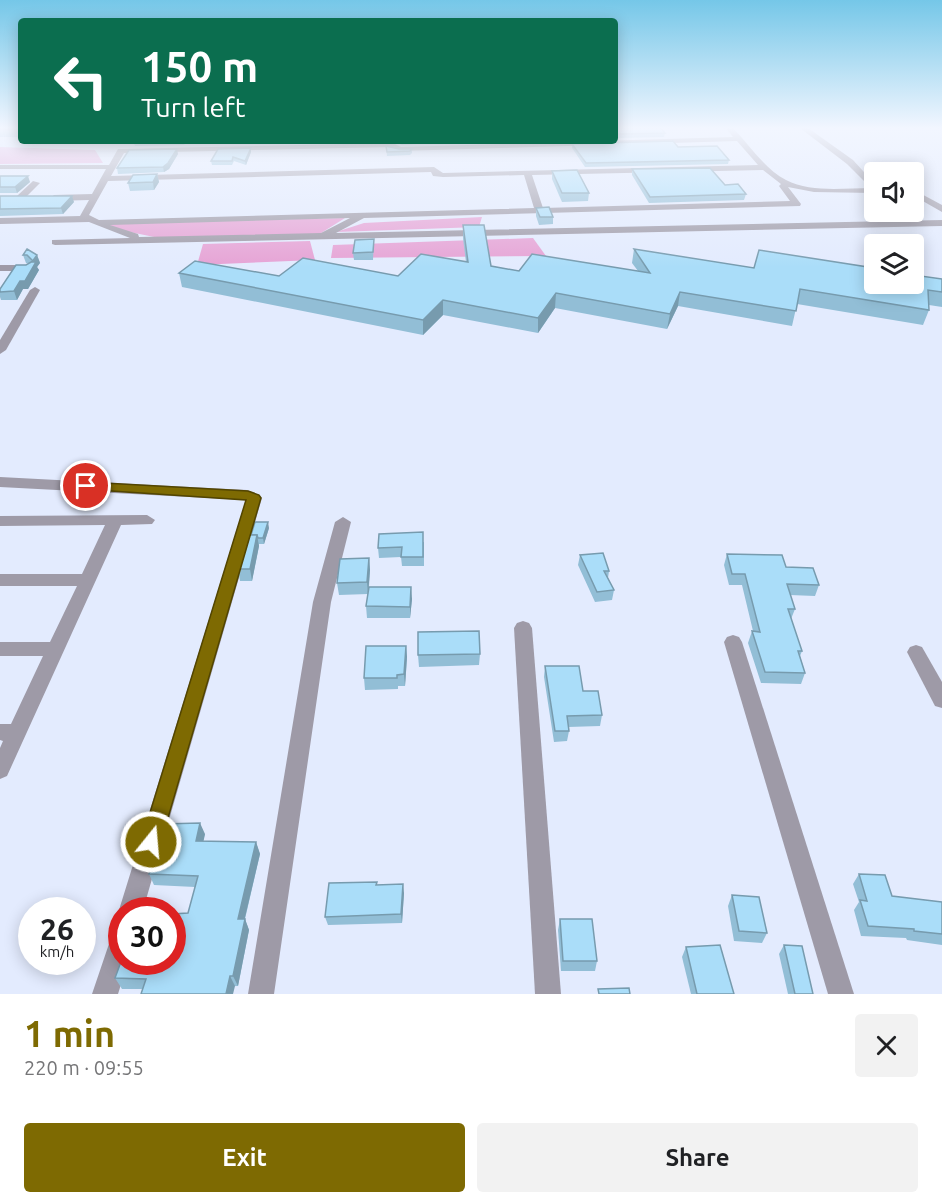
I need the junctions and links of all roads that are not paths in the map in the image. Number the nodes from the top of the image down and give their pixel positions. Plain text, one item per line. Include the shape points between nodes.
1 (109, 174) edge
2 (258, 174) edge
3 (438, 174) edge
4 (459, 174) edge
5 (528, 174) edge
6 (776, 174) edge
7 (107, 179) junction
8 (36, 183) dead end
9 (786, 183) junction
10 (864, 189) edge
11 (94, 197) junction
12 (924, 199) edge
13 (942, 209) edge
14 (539, 210) junction
15 (362, 215) junction
16 (0, 221) edge
17 (93, 221) junction
18 (942, 223) edge
19 (322, 237) junction
20 (165, 240) junction
21 (0, 268) edge
22 (29, 268) edge
23 (35, 290) dead end
24 (0, 319) edge
25 (17, 319) junction
26 (0, 351) edge
27 (0, 482) edge
28 (0, 520) edge
29 (147, 520) dead end
30 (115, 521) junction
31 (343, 522) dead end
32 (0, 580) edge
33 (88, 580) junction
34 (523, 628) dead end
35 (733, 642) dead end
36 (0, 649) edge
37 (56, 649) junction
38 (916, 652) dead end
39 (942, 700) edge
40 (9, 732) edge
41 (0, 770) edge
42 (135, 897) edge
43 (111, 975) edge
44 (105, 994) edge
45 (261, 994) edge
46 (548, 994) edge
47 (841, 994) edge

1 - 7 street
2 - 7 street
3 - 4 street
5 - 14 street
6 - 9 street
7 - 11 street
8 - 11 street via 15,198
9 - 10 street
9 - 14 street via 783,186 797,204
11 - 17 street via 84,216
12 - 13 street
14 - 15 street
15 - 17 street
15 - 19 street
16 - 17 street
17 - 20 street via 117,231
17 - 20 street via 55,242
18 - 19 street
19 - 20 street
21 - 22 street
23 - 25 street
24 - 25 street
25 - 26 street
27 - 42 street via 254,498
28 - 30 street
29 - 30 street
30 - 33 street
31 - 45 street via 322,602
32 - 33 street
33 - 37 street
34 - 46 street
35 - 47 street
36 - 37 street
37 - 40 street
38 - 39 street
40 - 41 street
43 - 44 street

